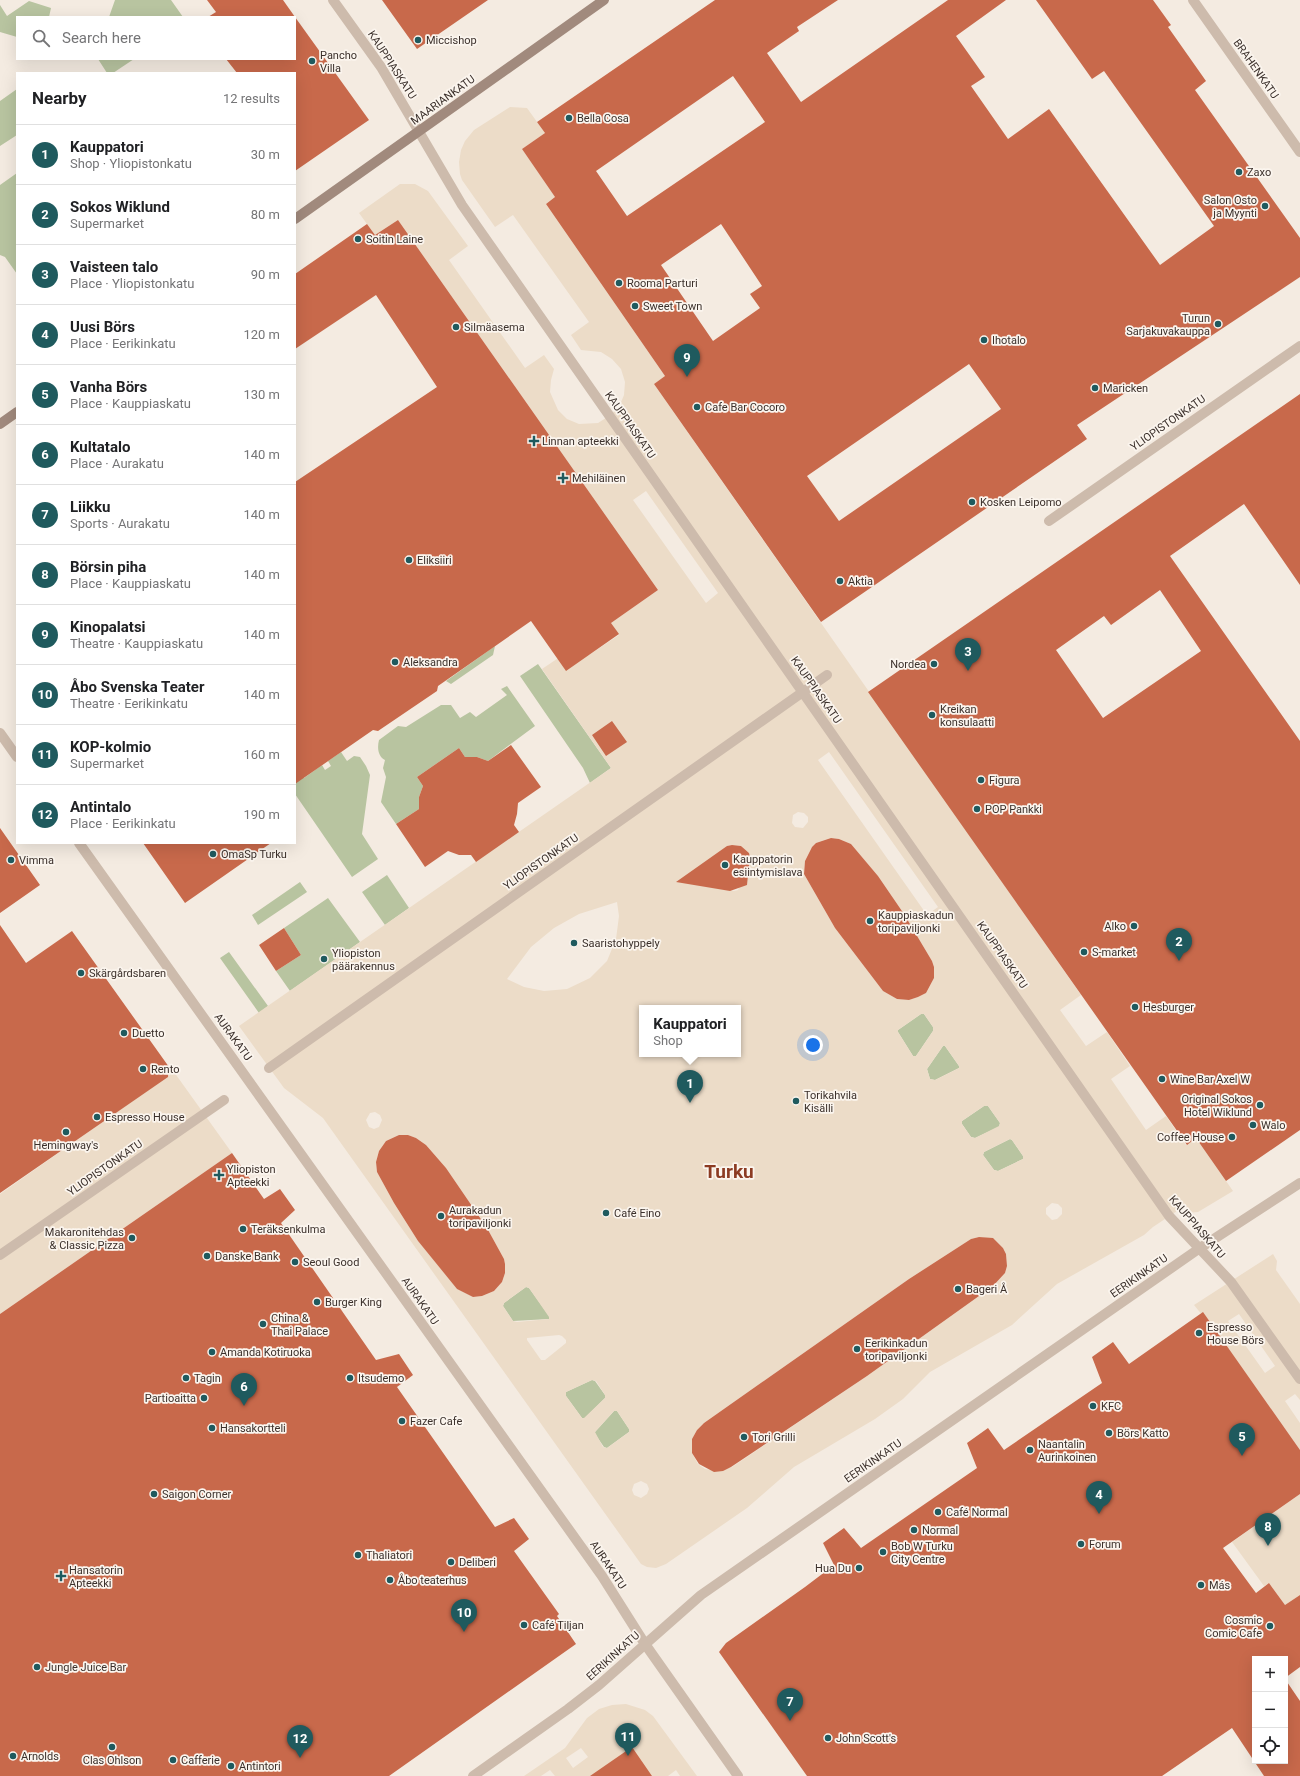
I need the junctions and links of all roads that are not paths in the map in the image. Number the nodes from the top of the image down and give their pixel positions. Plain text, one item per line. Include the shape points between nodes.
1 (333, 0) edge
2 (604, 0) edge
3 (1193, 0) edge
4 (419, 132) junction
5 (1300, 152) edge
6 (296, 218) edge
7 (1300, 346) edge
8 (16, 413) edge
9 (0, 424) edge
10 (1049, 521) dead end
11 (827, 675) dead end
12 (803, 691) junction
13 (0, 733) edge
14 (16, 756) edge
15 (80, 844) edge
16 (269, 1068) dead end
17 (224, 1100) dead end
18 (1300, 1183) edge
19 (1200, 1248) junction
20 (0, 1255) edge
21 (1300, 1378) edge
22 (644, 1644) junction
23 (473, 1776) edge
24 (738, 1776) edge

1 - 4 street, KAUPPIASKATU via 381,67
2 - 4 street, MAARIANKATU
3 - 5 street, BRAHENKATU
4 - 6 street, MAARIANKATU
4 - 12 street, KAUPPIASKATU via 462,205
7 - 10 street, YLIOPISTONKATU
8 - 9 street
11 - 12 street, YLIOPISTONKATU
12 - 16 street, YLIOPISTONKATU
12 - 19 street, KAUPPIASKATU via 1169,1216
13 - 14 street
15 - 22 street, AURAKATU via 602,1576
17 - 20 street, YLIOPISTONKATU
18 - 19 street, EERIKINKATU
19 - 21 street, KAUPPIASKATU via 1231,1282
19 - 22 street, EERIKINKATU via 711,1587
22 - 23 street, EERIKINKATU via 568,1709
22 - 24 street, AURAKATU

